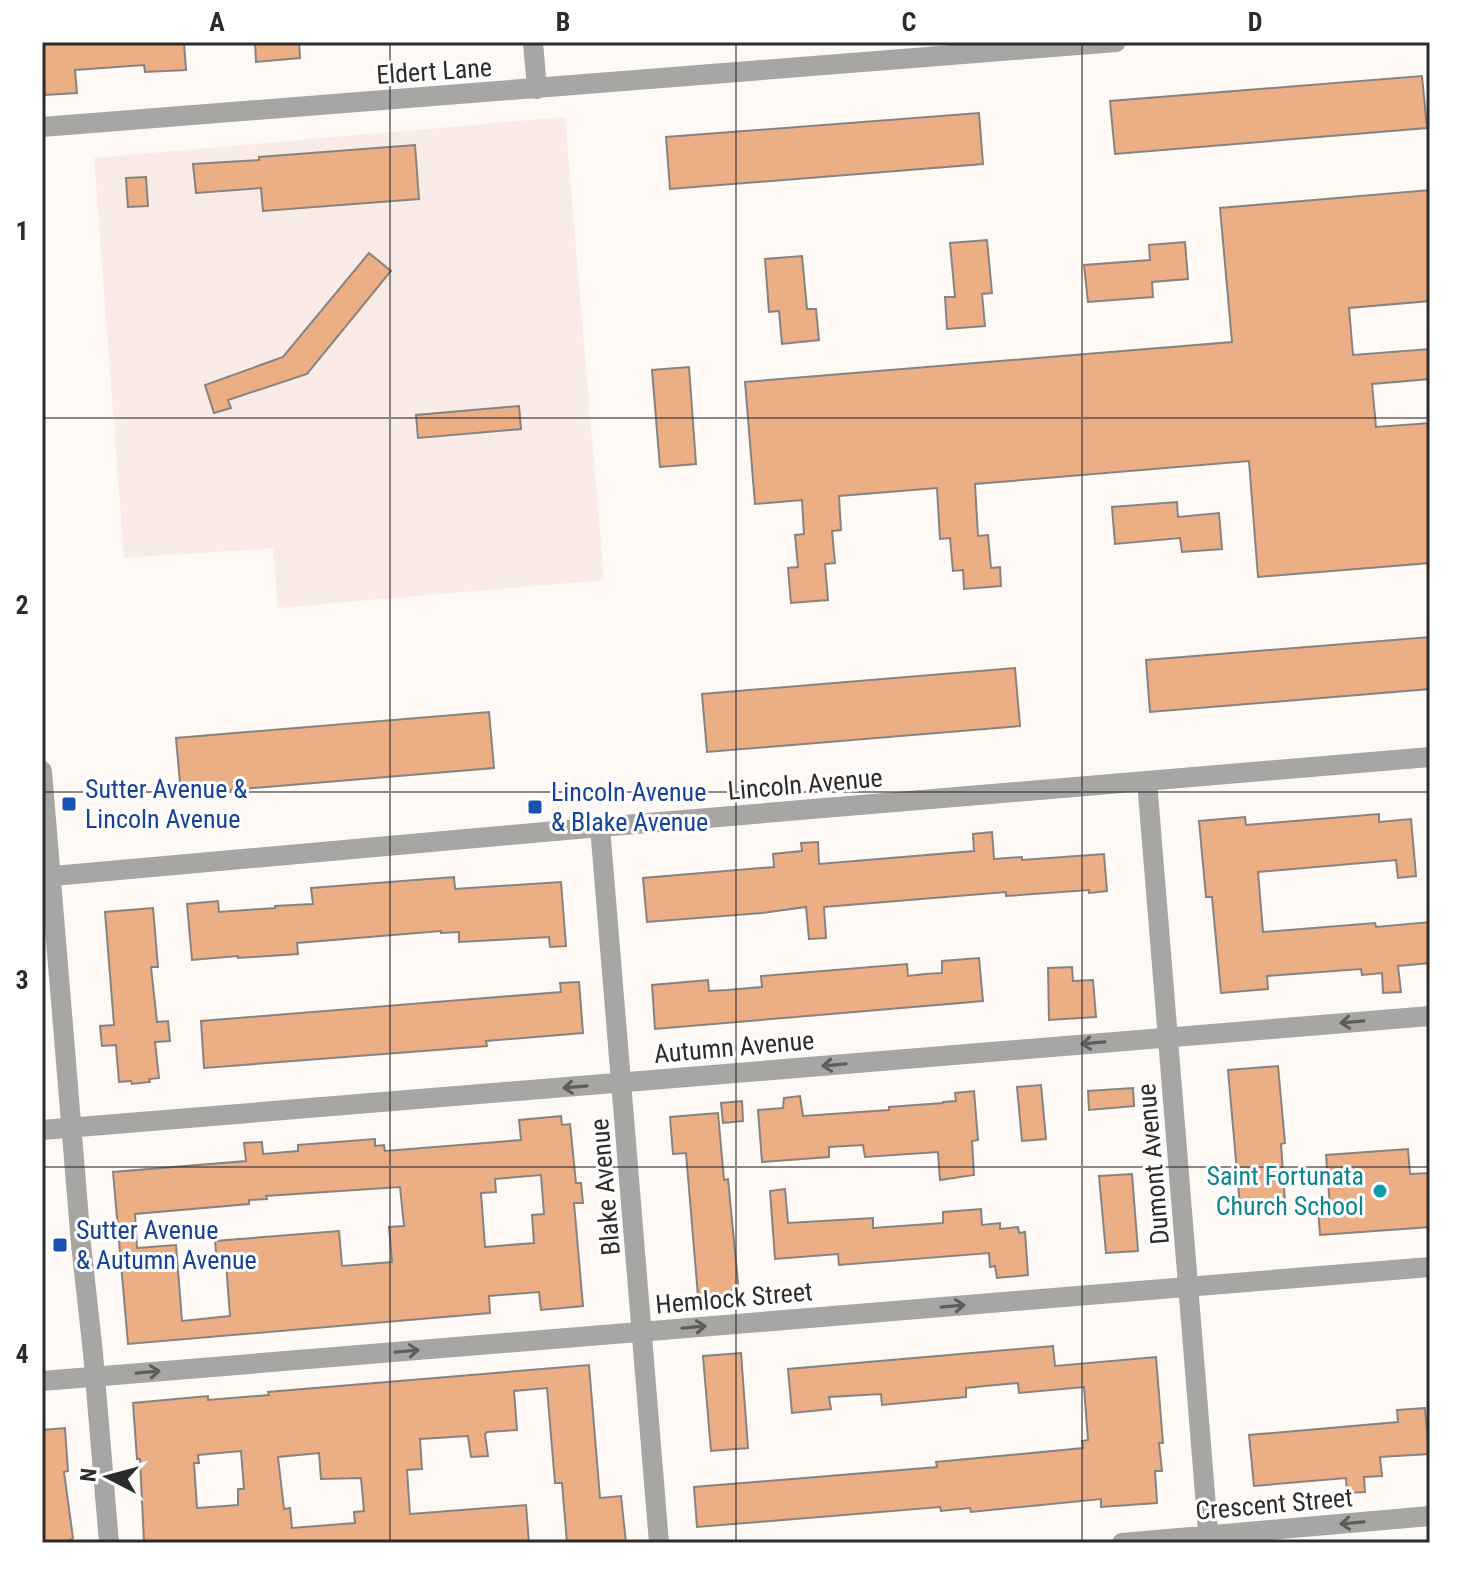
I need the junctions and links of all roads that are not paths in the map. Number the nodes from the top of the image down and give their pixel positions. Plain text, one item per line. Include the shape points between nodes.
1 (533, 42) edge
2 (1116, 42) edge
3 (1086, 43) edge
4 (537, 89) junction
5 (42, 127) edge
6 (1430, 757) edge
7 (42, 771) edge
8 (1147, 781) junction
9 (600, 827) junction
10 (46, 876) edge
11 (1430, 1016) edge
12 (1168, 1037) junction
13 (622, 1083) junction
14 (72, 1128) junction
15 (42, 1130) edge
16 (1430, 1267) edge
17 (1189, 1286) junction
18 (643, 1331) junction
19 (95, 1377) junction
20 (42, 1381) edge
21 (1430, 1516) edge
22 (1209, 1539) edge
23 (109, 1543) edge
24 (659, 1543) edge
25 (1122, 1543) edge

1 - 4 street
2 - 3 street, Eldert Lane
3 - 4 street, Eldert Lane
4 - 5 street, Eldert Lane
6 - 8 street, Lincoln Avenue
7 - 10 street
8 - 9 street, Lincoln Avenue
8 - 12 street, Dumont Avenue
9 - 10 street, Lincoln Avenue
9 - 13 street, Blake Avenue
10 - 14 street
11 -> 12 street, Autumn Avenue
12 -> 13 street, Autumn Avenue
12 - 17 street, Dumont Avenue
13 -> 14 street, Autumn Avenue
13 - 18 street, Blake Avenue
14 - 15 street, Autumn Avenue
14 - 19 street
16 - 17 street, Hemlock Street
18 -> 17 street, Hemlock Street
17 - 22 street, Dumont Avenue
19 -> 18 street, Hemlock Street
18 - 24 street, Blake Avenue
19 - 20 street, Hemlock Street
19 - 23 street
21 -> 22 street, Crescent Street
22 - 25 street, Crescent Street

